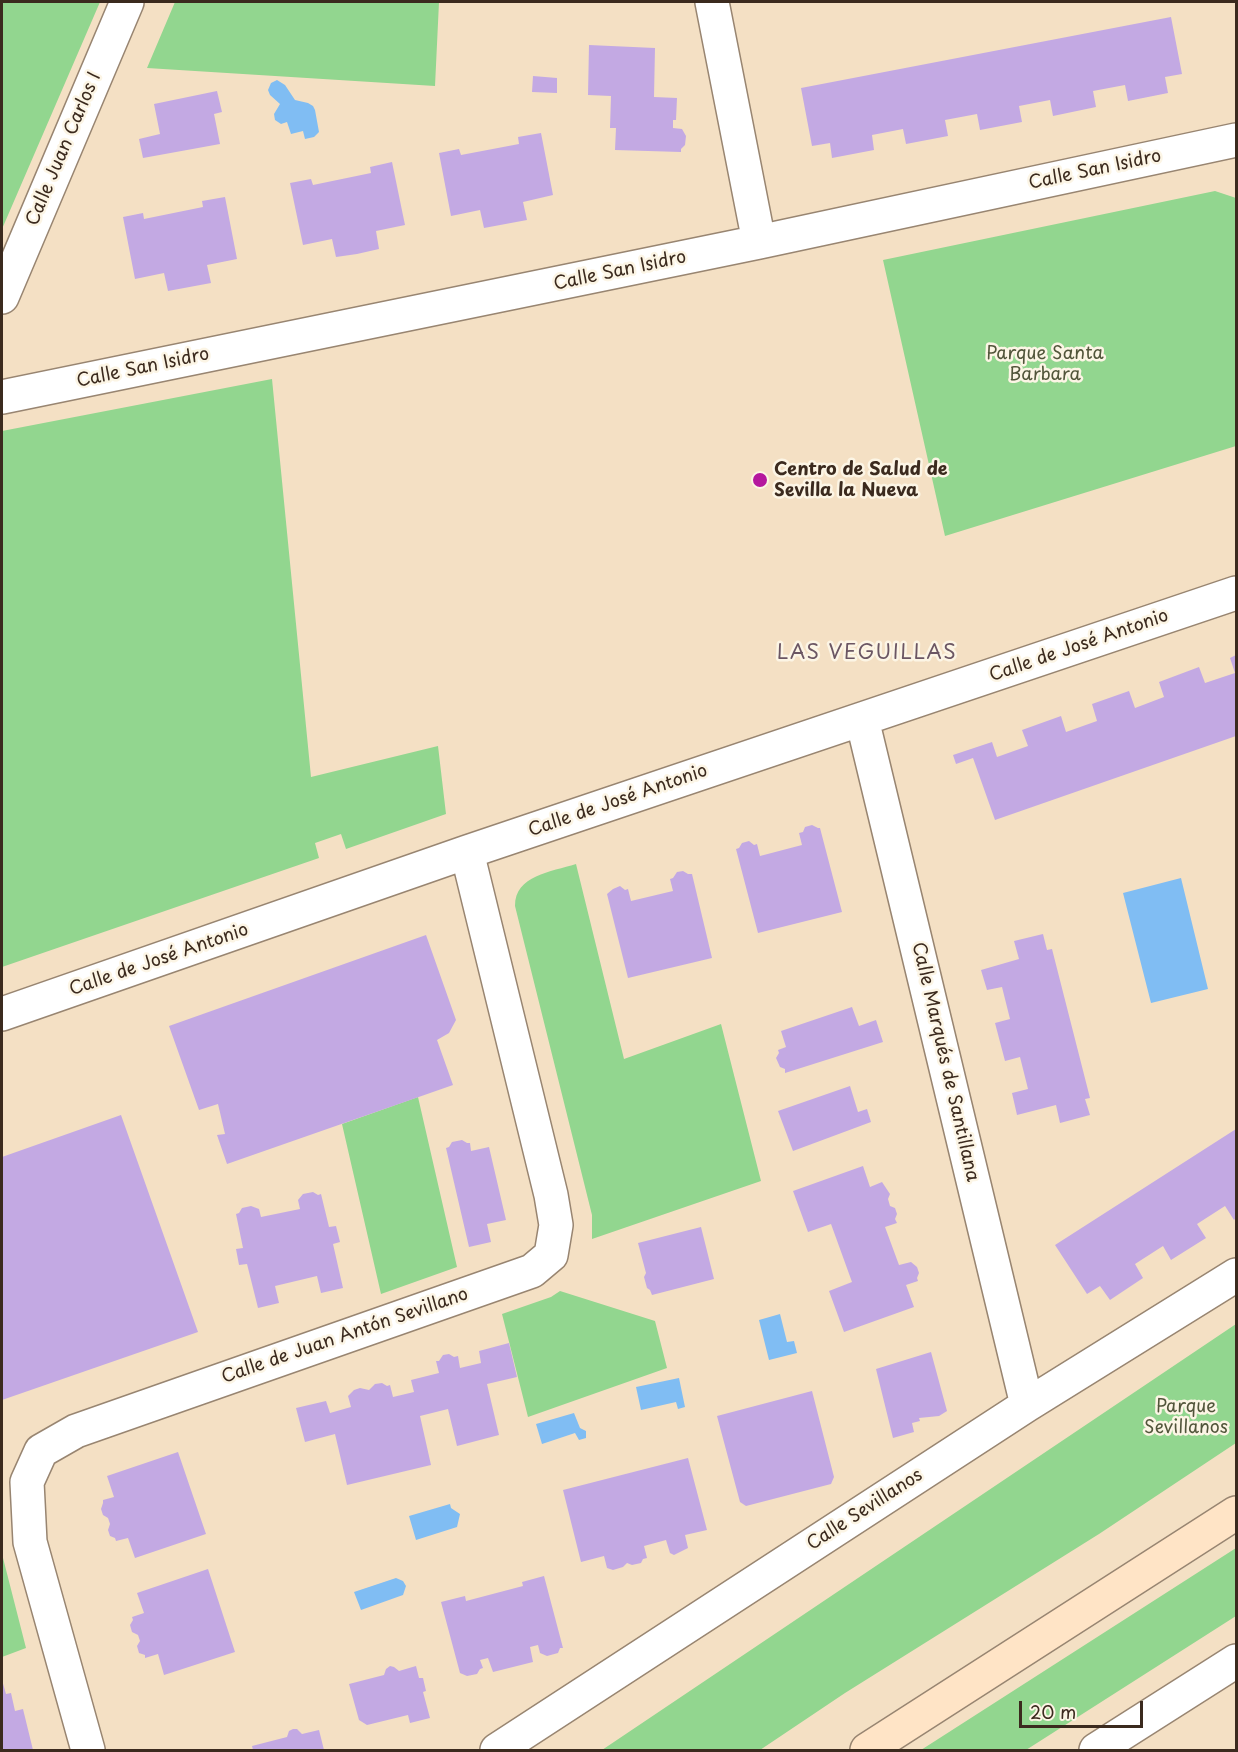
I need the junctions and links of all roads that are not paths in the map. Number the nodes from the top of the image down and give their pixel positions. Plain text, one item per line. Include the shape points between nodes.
1 (127, 2) edge
2 (712, 2) edge
3 (1236, 140) edge
4 (759, 242) junction
5 (2, 297) edge
6 (2, 397) edge
7 (1236, 593) edge
8 (862, 719) junction
9 (467, 852) junction
10 (2, 1014) edge
11 (1236, 1275) edge
12 (1027, 1405) junction
13 (1236, 1513) edge
14 (1236, 1661) edge
15 (88, 1750) edge
16 (497, 1750) edge
17 (867, 1750) edge
18 (1096, 1750) edge

1 - 5 street, Calle Juan Carlos I
2 - 4 street
3 - 4 street, Calle San Isidro
4 - 6 street, Calle San Isidro
7 - 8 street, Calle de José Antonio
8 - 9 street, Calle de José Antonio
8 - 12 street, Calle Marqués de Santillana
9 - 10 street, Calle de José Antonio
9 - 15 street, Calle de Juan Antón Sevillano via 551,1195 556,1225 551,1255 532,1271 76,1431 41,1451 27,1482 30,1542
11 - 12 street, Calle Sevillanos
12 - 16 street, Calle Sevillanos
13 - 17 main road
14 - 18 street

